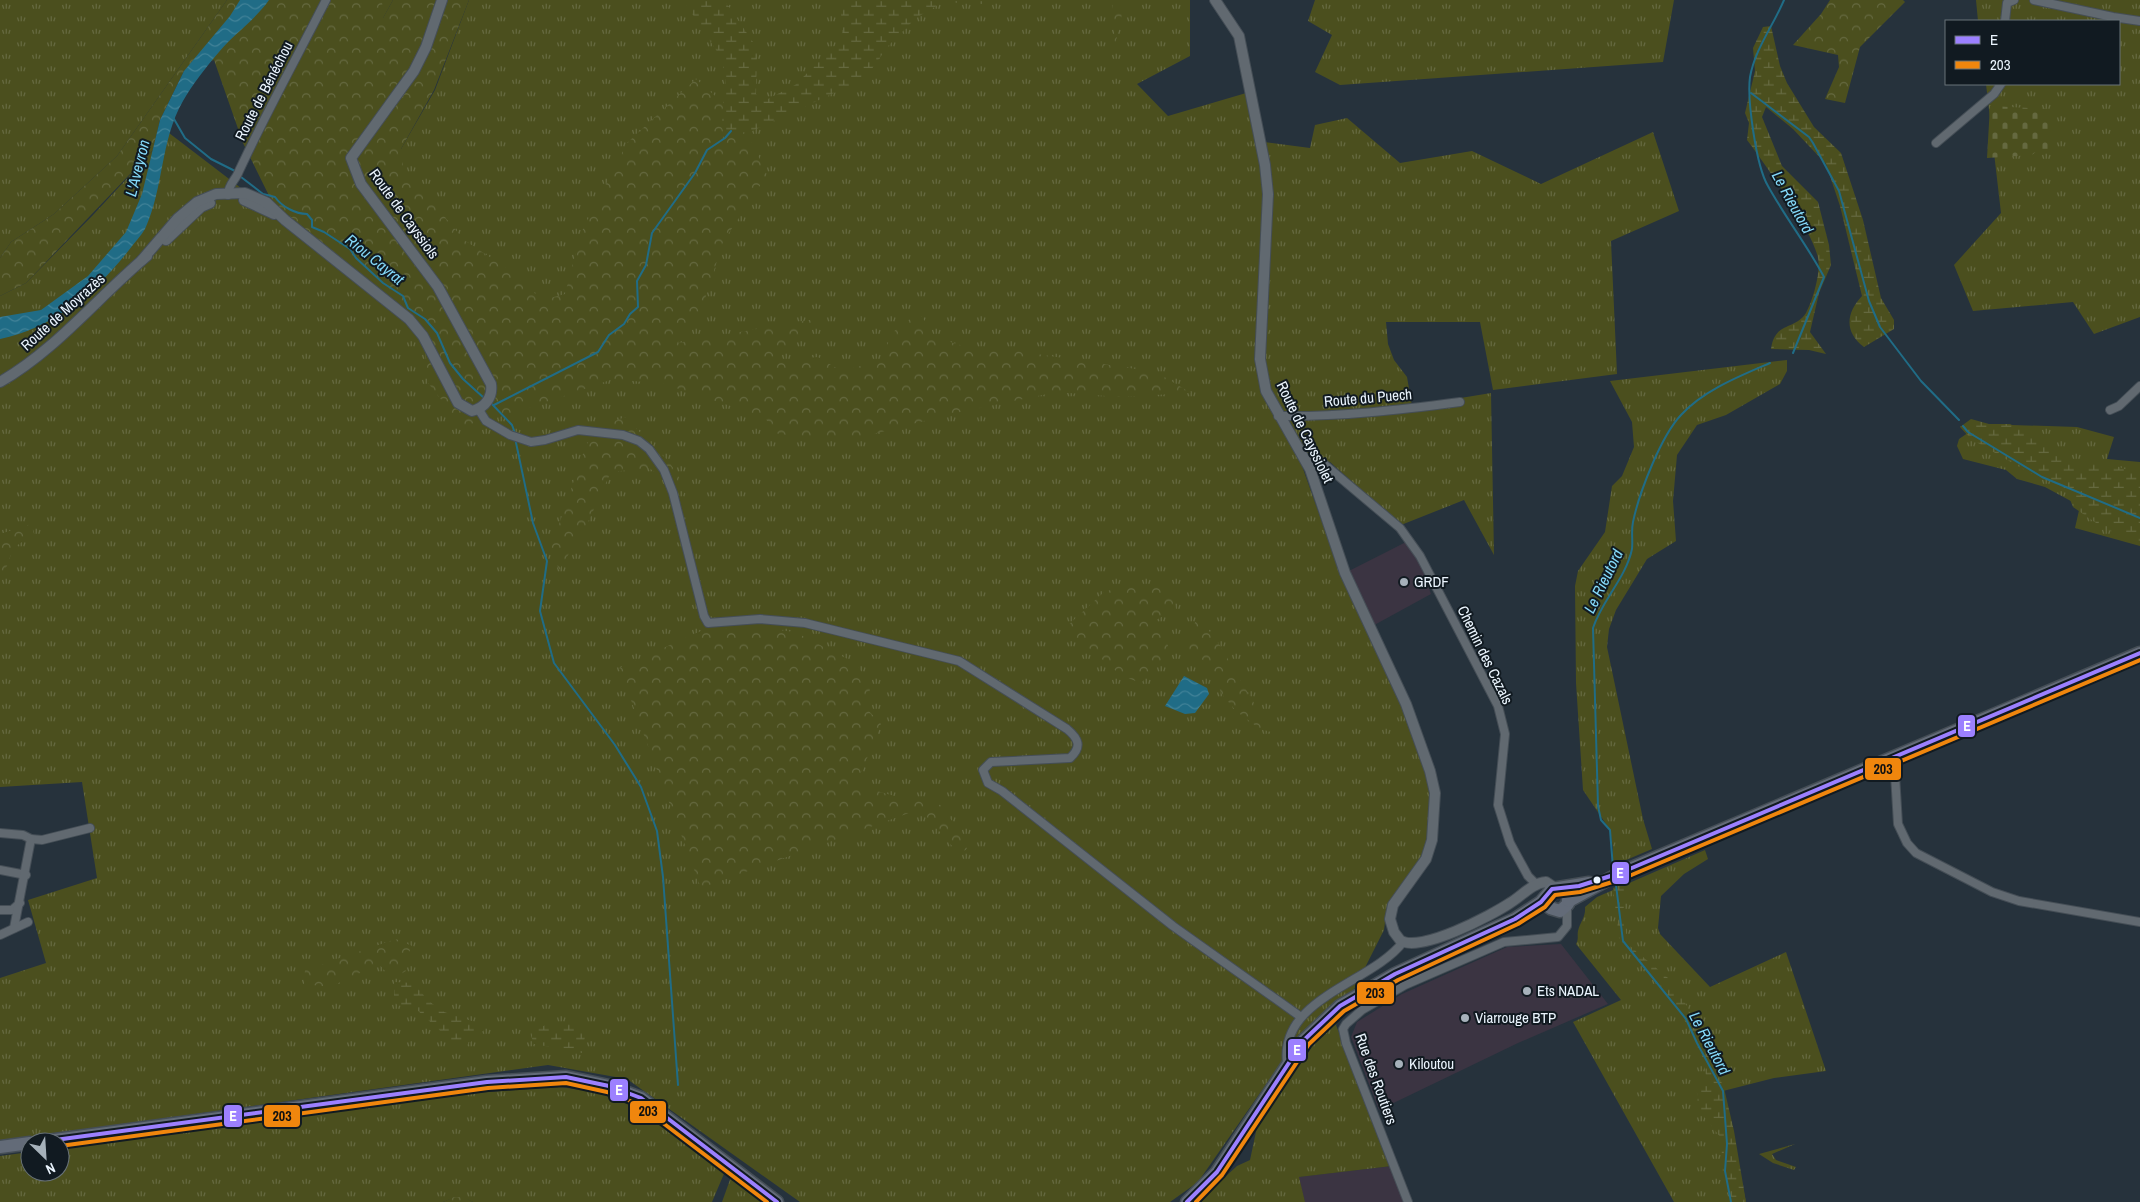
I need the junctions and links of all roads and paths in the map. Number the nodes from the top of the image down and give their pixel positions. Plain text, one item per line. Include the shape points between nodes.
1 (326, 0) edge
2 (442, 0) edge
3 (1215, 0) edge
4 (2014, 0) edge
5 (2034, 0) edge
6 (2005, 20) edge
7 (2140, 21) edge
8 (2000, 85) edge
9 (1936, 143) dead end
10 (228, 195) junction
11 (0, 382) edge
12 (2140, 386) edge
13 (1460, 402) dead end
14 (481, 408) junction
15 (2110, 410) dead end
16 (1278, 416) junction
17 (1305, 460) junction
18 (2140, 654) edge
19 (1894, 758) junction
20 (90, 828) dead end
21 (0, 833) edge
22 (31, 839) junction
23 (0, 870) edge
24 (1620, 873) junction
25 (26, 875) junction
26 (1536, 884) junction
27 (1553, 892) junction
28 (20, 903) junction
29 (1561, 907) junction
30 (0, 910) edge
31 (1515, 919) junction
32 (28, 922) dead end
33 (2140, 922) edge
34 (14, 928) junction
35 (1565, 931) junction
36 (0, 935) edge
37 (1403, 942) junction
38 (1301, 1017) junction
39 (1287, 1063) junction
40 (70, 1138) edge
41 (20, 1144) edge
42 (0, 1147) edge
43 (777, 1202) edge
44 (1187, 1202) edge
45 (1408, 1202) edge

1 - 10 street, Route de Bénéchou via 230,184
2 - 14 street, Route de Cayssiols via 414,72 351,158 360,184 438,288 491,384 490,396
3 - 16 street, Route de Cayssiolet via 1239,36 1265,164 1268,194 1260,359 1266,392
4 - 6 street via 2007,3
5 - 7 street
8 - 9 street
10 - 11 street, Route de Moyrazès via 201,207 45,350
10 - 14 street via 285,220 409,319 423,336 458,403 467,409
12 - 15 street
13 - 16 street, Route du Puech via 1374,414
14 - 38 street via 486,421 514,437 531,442 578,430 623,435 649,449 664,470 673,493 708,623 760,619 805,623 959,661 1067,729 1074,735 1078,746 1070,758 991,762 983,770 988,783 1002,790 1173,926
16 - 17 street, Route de Cayssiolet
17 - 26 street, Chemin des Cazals via 1324,464 1400,528 1420,556 1498,706 1504,734 1498,797 1502,822 1527,874
17 - 37 street, Route de Cayssiolet via 1345,573 1406,704 1435,794 1432,840 1426,859 1393,905 1390,919 1397,937
18 - 19 main road
19 - 24 main road
19 - 33 street via 1898,824 1916,853 1992,892 2019,901
20 - 22 street via 42,840
21 - 22 street
22 - 25 street
23 - 25 street
24 - 27 main road
24 - 29 main road
25 - 28 street
26 - 27 street via 1546,882
26 - 37 street via 1511,903 1430,941 1417,944
27 - 29 main road via 1546,903
27 - 29 main road via 1568,894
27 - 31 main road
28 - 30 street via 12,910
28 - 34 street
29 - 31 main road
29 - 35 street
29 - 35 street via 1569,920
31 - 39 main road via 1395,974 1340,1006 1304,1040
32 - 34 street
34 - 36 street
35 - 45 street, Rue des Routiers via 1554,938 1504,942 1405,985 1362,1010 1343,1029
37 - 38 street via 1390,956 1345,983
38 - 39 street via 1286,1049
39 - 44 main road via 1217,1172
40 - 43 main road via 486,1082 566,1077 609,1086 641,1098
41 - 42 main road

